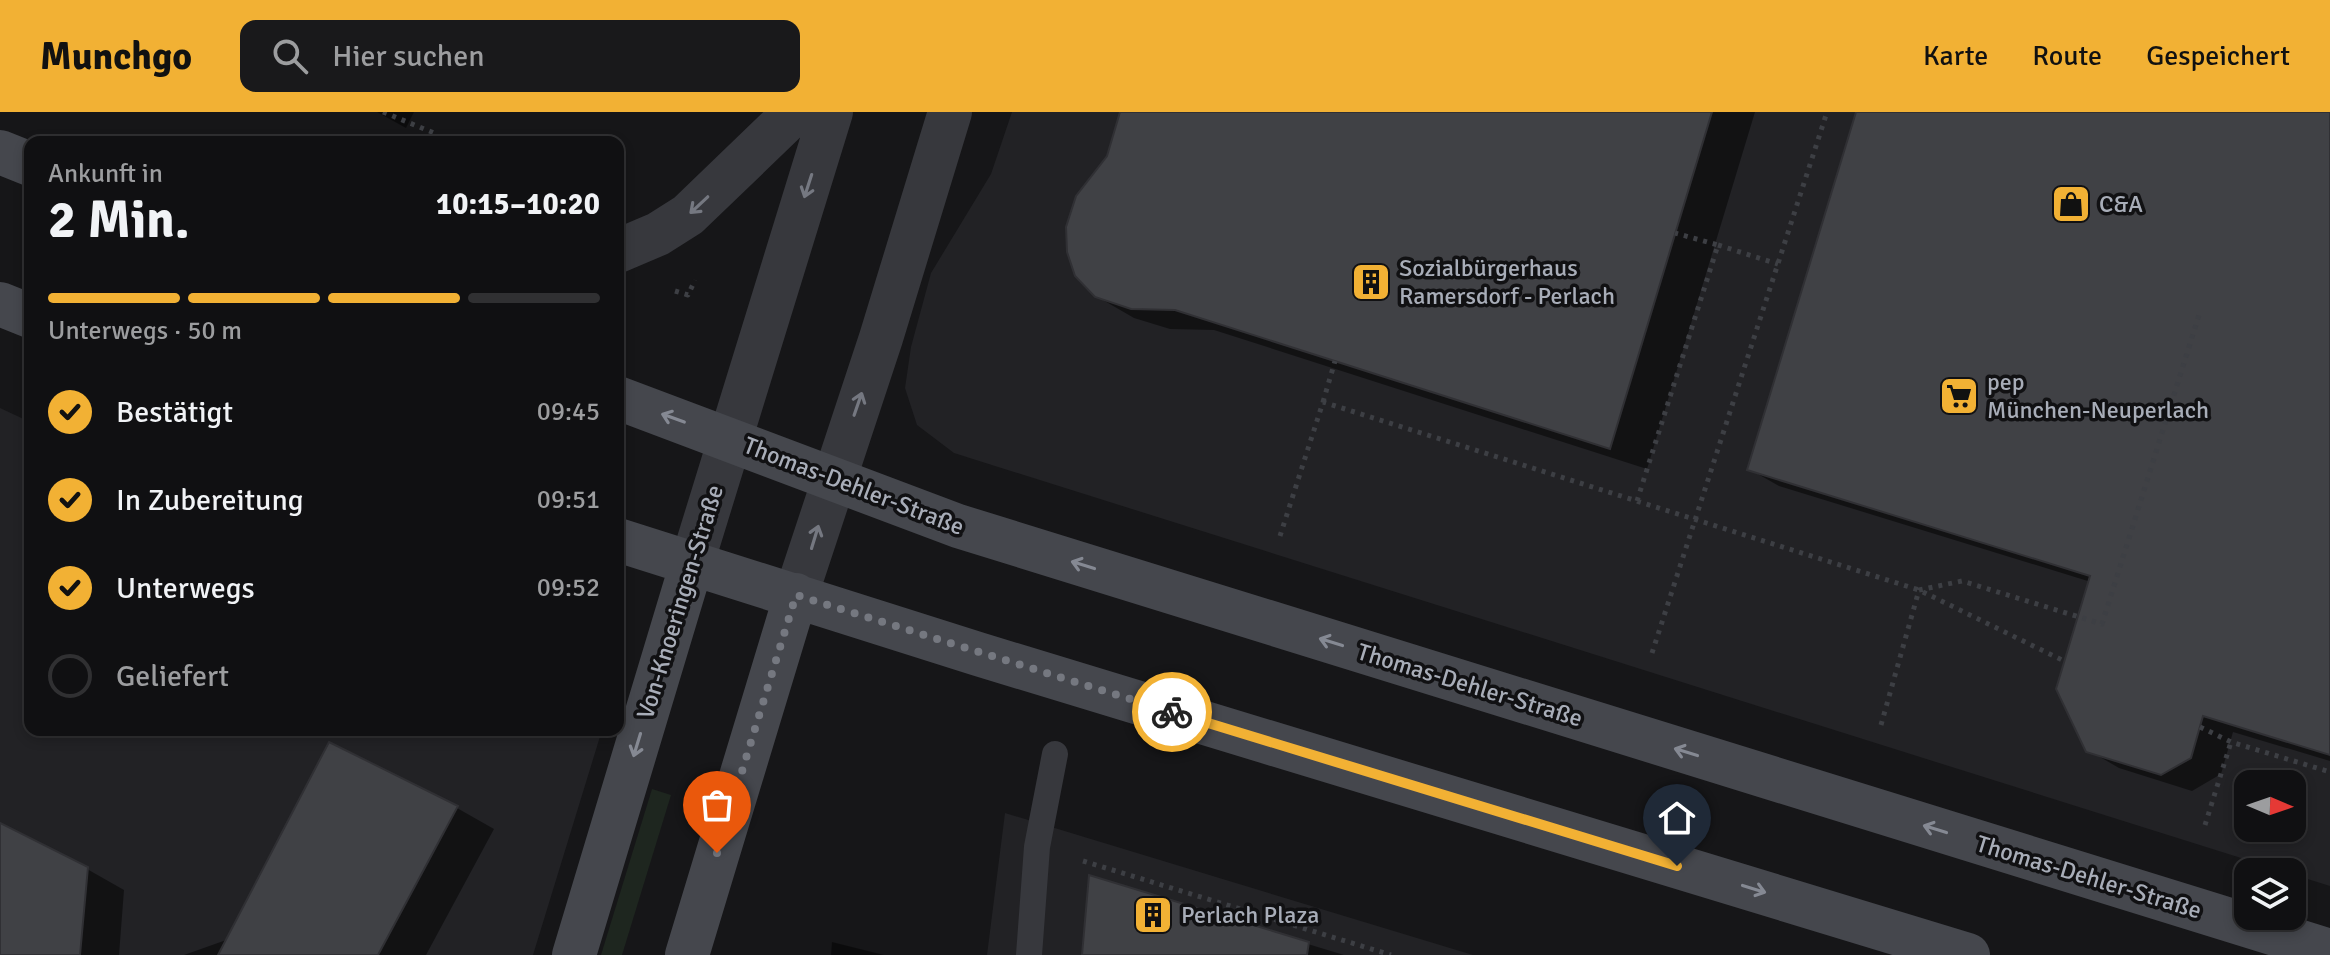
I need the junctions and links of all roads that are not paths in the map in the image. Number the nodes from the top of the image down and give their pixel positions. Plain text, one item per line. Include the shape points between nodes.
1 (795, 112) edge
2 (831, 112) edge
3 (950, 112) edge
4 (0, 152) edge
5 (24, 162) edge
6 (624, 248) edge
7 (0, 304) edge
8 (24, 314) edge
9 (624, 400) edge
10 (729, 439) junction
11 (833, 478) junction
12 (624, 542) edge
13 (692, 563) junction
14 (796, 595) junction
15 (1055, 754) dead end
16 (2330, 951) edge
17 (574, 955) edge
18 (687, 955) edge
19 (1029, 955) edge
20 (1968, 955) edge

1 -> 6 street via 688,215
2 -> 10 street, Von-Knoeringen-Straße
11 -> 3 street
4 - 5 main road
7 - 8 main road
10 -> 9 main road, Thomas-Dehler-Straße
10 - 11 main road, Thomas-Dehler-Straße
10 - 13 street, Von-Knoeringen-Straße
14 -> 11 street
16 -> 11 main road, Thomas-Dehler-Straße via 958,526
12 - 13 main road
13 - 14 main road
13 -> 17 main road, Von-Knoeringen-Straße
14 - 18 main road
14 -> 20 main road
15 - 19 lane via 1037,847

